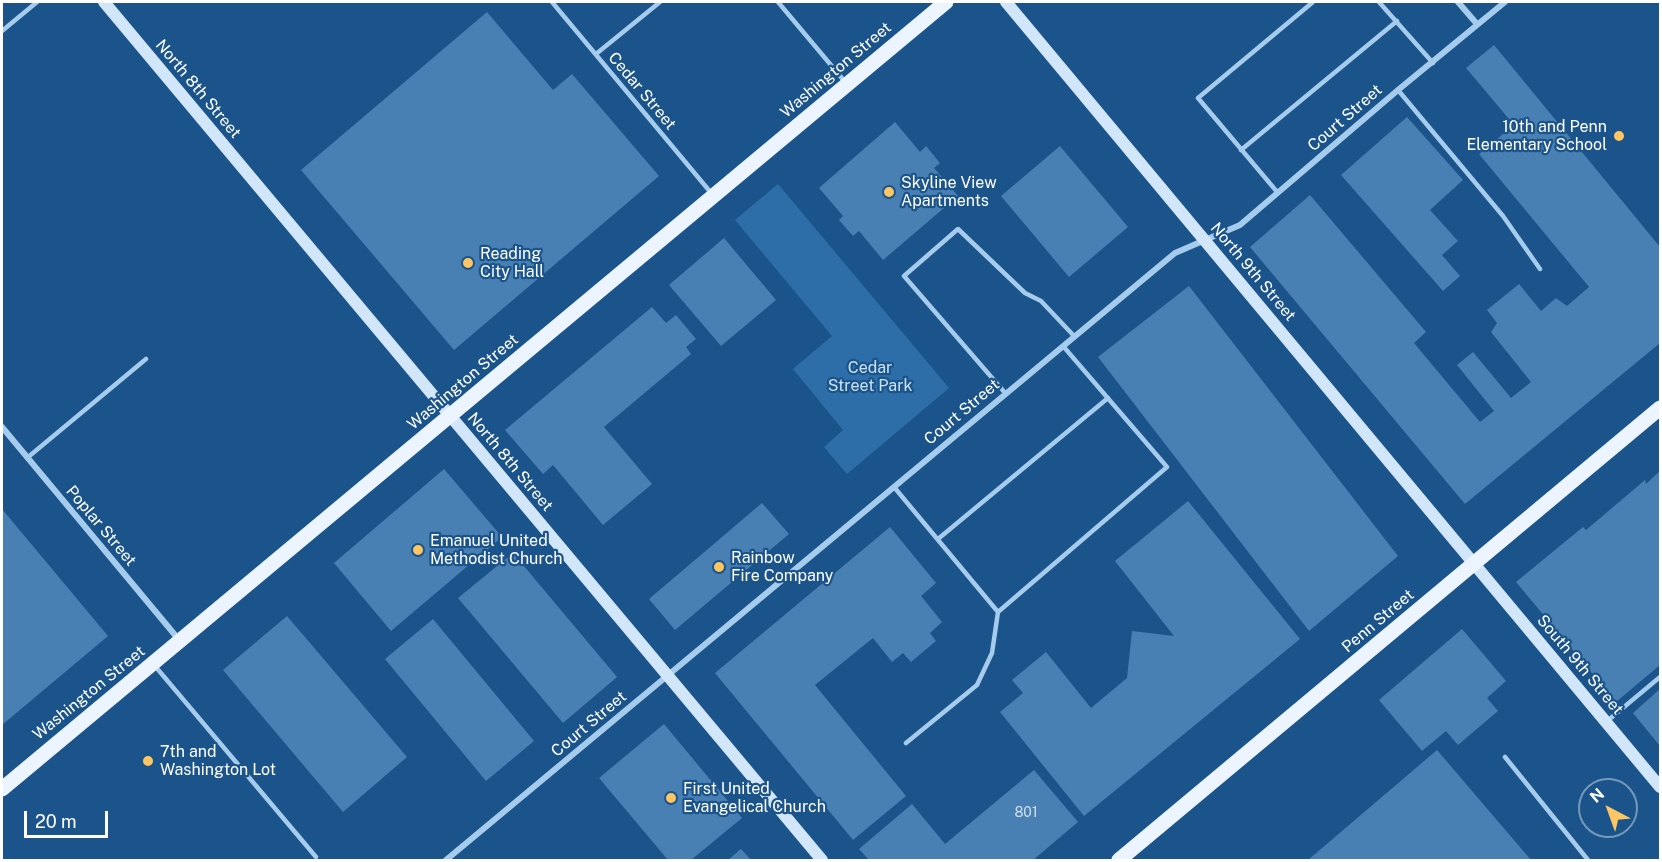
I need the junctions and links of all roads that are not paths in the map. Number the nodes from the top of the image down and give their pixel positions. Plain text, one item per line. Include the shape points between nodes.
1 (37, 2) edge
2 (104, 2) edge
3 (552, 2) edge
4 (660, 2) edge
5 (778, 2) edge
6 (946, 2) edge
7 (1006, 2) edge
8 (1313, 2) edge
9 (1379, 2) edge
10 (1458, 2) edge
11 (1505, 2) edge
12 (1397, 21) junction
13 (1477, 24) junction
14 (2, 31) edge
15 (596, 54) junction
16 (1433, 63) junction
17 (847, 85) junction
18 (1398, 90) junction
19 (1241, 150) junction
20 (1278, 193) junction
21 (714, 196) junction
22 (1205, 240) junction
23 (1540, 269) dead end
24 (1074, 336) junction
25 (1062, 346) junction
26 (146, 359) dead end
27 (1006, 394) junction
28 (1108, 398) junction
29 (1660, 408) edge
30 (450, 416) junction
31 (2, 427) edge
32 (27, 458) junction
33 (894, 487) junction
34 (938, 539) junction
35 (1474, 564) junction
36 (998, 612) junction
37 (181, 641) junction
38 (153, 664) junction
39 (667, 676) junction
40 (1660, 677) edge
41 (1606, 722) junction
42 (906, 743) dead end
43 (1506, 757) dead end
44 (1660, 787) edge
45 (2, 789) edge
46 (316, 857) dead end
47 (446, 861) edge
48 (822, 861) edge
49 (1119, 861) edge
50 (1588, 861) edge

1 - 14 lane
2 - 30 main road, North 8th Street
3 - 15 lane, Cedar Street
4 - 15 lane
5 - 17 lane
6 - 17 main road, Washington Street
7 - 22 main road, North 9th Street
8 - 19 lane via 1198,98
9 - 12 lane
10 - 13 street
11 - 13 street, Court Street
12 - 16 lane
12 - 19 lane
13 - 16 street, Court Street
15 - 21 lane, Cedar Street
16 - 18 street, Court Street
17 - 21 main road, Washington Street
18 - 20 street, Court Street
18 - 23 lane via 1503,216
19 - 20 lane
20 - 22 street, Court Street via 1240,225
21 - 30 main road, Washington Street
22 - 24 street, Court Street via 1175,253
22 - 35 main road, North 9th Street
24 - 25 street, Court Street
24 - 27 lane via 1041,301 1025,293 958,229 904,276
25 - 27 street, Court Street
25 - 28 lane
26 - 32 lane
27 - 33 street, Court Street
28 - 34 lane
28 - 36 lane via 1167,467
29 - 35 main road, Penn Street
30 - 37 main road, Washington Street
30 - 39 main road, North 8th Street
31 - 32 street, Poplar Street
32 - 37 street, Poplar Street
33 - 34 lane
33 - 39 street, Court Street
34 - 36 lane
35 - 41 main road, South 9th Street
35 - 49 main road, Penn Street
36 - 42 lane via 992,653 977,685
37 - 38 main road, Washington Street
38 - 45 main road, Washington Street
38 - 46 lane
39 - 47 street, Court Street
39 - 48 main road, North 8th Street
40 - 41 lane
41 - 44 main road, South 9th Street
43 - 50 lane

